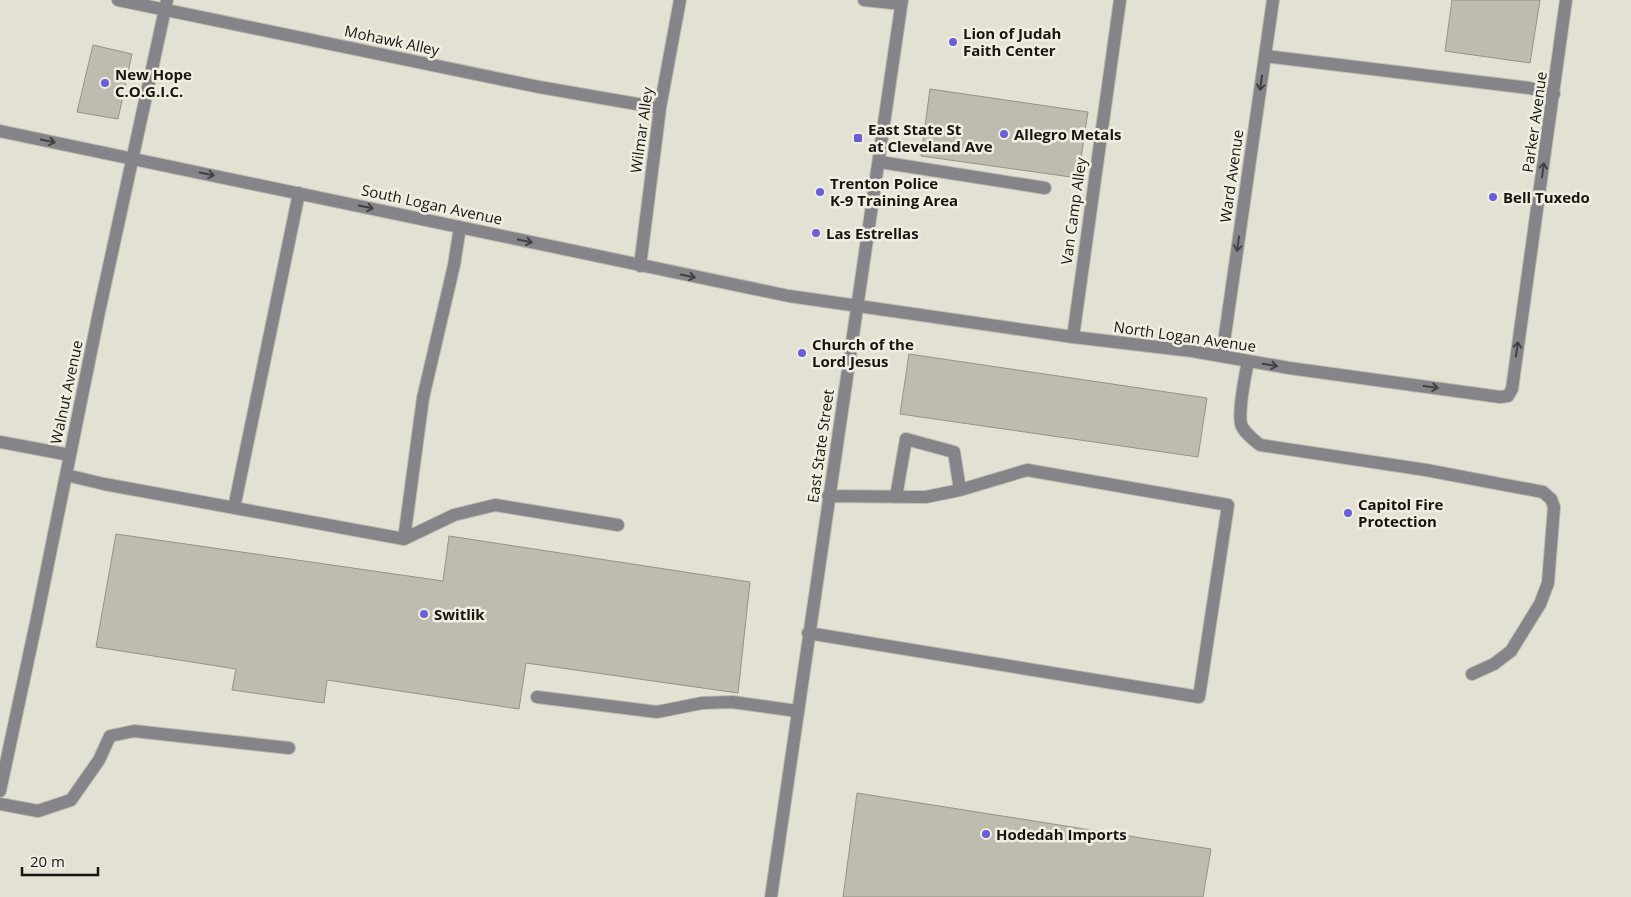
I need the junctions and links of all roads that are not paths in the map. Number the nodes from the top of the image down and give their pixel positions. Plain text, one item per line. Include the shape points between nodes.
1 (118, 0) edge
2 (680, 0) edge
3 (864, 0) edge
4 (1120, 0) edge
5 (1273, 0) edge
6 (1566, 0) edge
7 (902, 2) edge
8 (166, 5) edge
9 (1265, 56) junction
10 (1554, 94) junction
11 (660, 108) junction
12 (0, 131) edge
13 (134, 159) junction
14 (880, 162) junction
15 (1045, 188) dead end
16 (299, 193) junction
17 (460, 227) junction
18 (640, 266) junction
19 (857, 306) junction
20 (1072, 337) junction
21 (1222, 356) junction
22 (1248, 361) junction
23 (1508, 396) joint
24 (0, 442) edge
25 (70, 454) junction
26 (66, 475) junction
27 (960, 490) junction
28 (828, 496) junction
29 (896, 496) junction
30 (234, 508) junction
31 (618, 525) dead end
32 (404, 539) junction
33 (808, 633) junction
34 (1472, 674) dead end
35 (537, 698) dead end
36 (797, 710) junction
37 (289, 748) dead end
38 (0, 791) edge
39 (0, 804) edge
40 (770, 897) edge

1 - 8 street, Mohawk Alley
2 - 11 street, Wilmar Alley
3 - 7 street
4 - 20 street, Van Camp Alley
5 - 9 street, Ward Avenue
6 - 10 street, Parker Avenue
7 - 14 street, East State Street
8 - 11 street, Mohawk Alley via 539,87
8 - 13 street, Walnut Avenue
9 - 10 street via 1529,88
9 -> 21 street, Ward Avenue
23 -> 10 street, Parker Avenue via 1512,389
11 - 18 street, Wilmar Alley
12 -> 13 street, South Logan Avenue
13 -> 16 street, South Logan Avenue
13 - 25 street, Walnut Avenue
14 - 15 street
14 - 19 street, East State Street
16 -> 17 street, South Logan Avenue
16 - 30 street
17 -> 18 street, South Logan Avenue
17 - 32 street via 423,398
18 -> 19 street, South Logan Avenue
19 - 20 street, North Logan Avenue
19 - 28 street, East State Street
20 - 21 street, North Logan Avenue
21 - 22 street, North Logan Avenue
22 -> 23 street, North Logan Avenue
22 - 34 street via 1243,387 1242,426 1260,445 1426,470 1542,492 1551,499 1554,507 1548,583 1540,604 1511,651 1494,664
24 - 25 street
25 - 26 street, Walnut Avenue
26 - 30 street
26 - 38 street, Walnut Avenue
27 - 29 street via 926,497
27 - 29 street via 954,452 906,439
27 - 33 street via 1027,470 1228,505 1199,697
28 - 29 street
28 - 33 street, East State Street
30 - 32 street
31 - 32 street via 495,505 454,515
33 - 36 street, East State Street
35 - 36 street via 657,712 702,703 732,702
36 - 40 street, East State Street
37 - 39 street via 134,731 110,736 99,760 72,800 38,811

